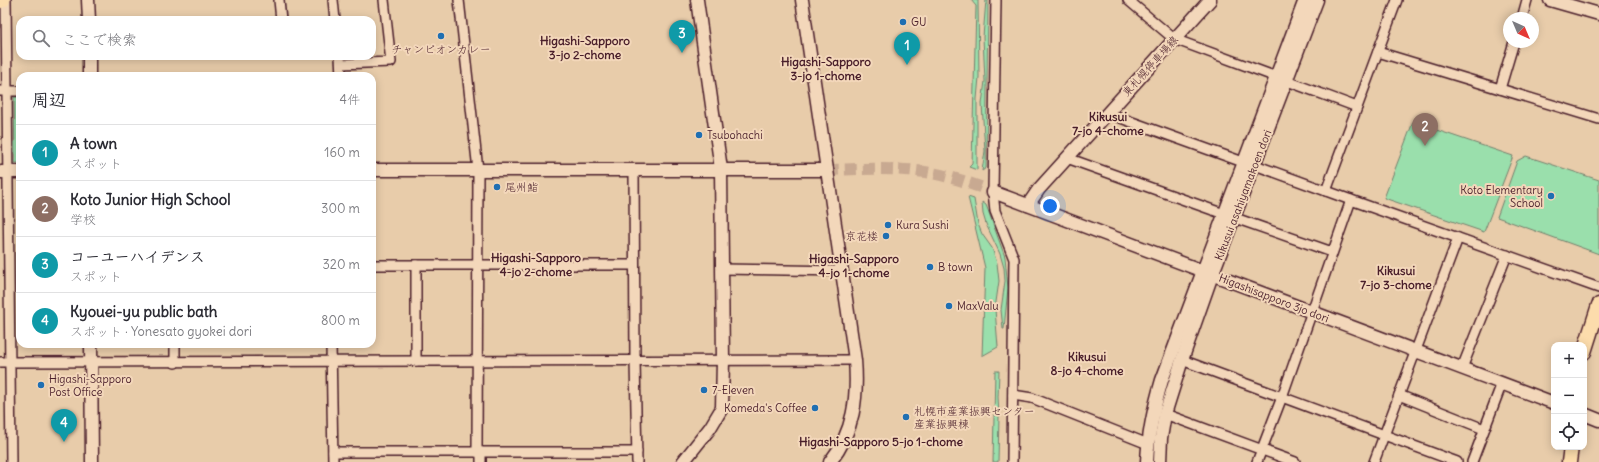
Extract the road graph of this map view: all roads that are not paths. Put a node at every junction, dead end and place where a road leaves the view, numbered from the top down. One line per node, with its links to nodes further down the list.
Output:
1 (0, 0): 2 (main road)
2 (5, 0): 32 (street)
3 (88, 0): 20 (street)
4 (279, 0): 21 (street)
5 (333, 0): 22 (street)
6 (384, 0): 27 (street)
7 (459, 0): 41 (street)
8 (697, 0): 43 (street)
9 (802, 0): 44 (street)
10 (996, 0): 48 (street)
11 (1128, 0): 23 (street)
12 (1210, 0): 23 (street, 東札幌停車場線)
13 (1305, 0): 30 (street, Kikusui asahiyamakoen dori)
14 (1317, 0): 30 (street, Kikusui asahiyamakoen dori)
15 (1397, 0): 25 (street)
16 (1527, 0): 18 (street)
17 (1550, 0): 19 (street)
18 (1524, 12)
19 (1599, 14)
20 (89, 16)
21 (281, 16)
22 (335, 16)
23 (1174, 39): 30 (street); 35 (street, 東札幌停車場線)
24 (1512, 48): 31 (street)
25 (1378, 52): 31 (street); 34 (street)
26 (89, 60): 28 (street)
27 (340, 60): 29 (street)
28 (89, 72)
29 (341, 72)
30 (1281, 80): 34 (street); 39 (street, Kikusui asahiyamakoen dori)
31 (1500, 89): 36 (street)
32 (4, 91): 33 (street); 37 (street)
33 (16, 91)
34 (1357, 107): 47 (street)
35 (1107, 113): 38 (street, 東札幌停車場線); 39 (street)
36 (1599, 119)
37 (4, 141): 45 (street)
38 (1067, 158): 50 (street, 東札幌停車場線); 51 (street)
39 (1249, 164): 47 (street); 51 (street, Kikusui asahiyamakoen dori)
40 (376, 170): 41 (street)
41 (478, 170): 42 (street); 57 (street)
42 (634, 170): 43 (street); 58 (street)
43 (722, 170): 44 (street); 59 (street)
44 (827, 170): 60 (street)
45 (4, 172): 46 (street); 77 (street)
46 (16, 172)
47 (1326, 191): 49 (street)
48 (993, 192): 50 (street, Higashisapporo 3jo dori); 83 (street)
49 (1350, 200): 52 (street); 53 (street)
50 (1028, 205): 61 (street, Higashisapporo 3jo dori)
51 (1229, 216): 53 (street); 61 (street, Kikusui asahiyamakoen dori)
52 (1458, 238): 54 (street); 70 (street)
53 (1332, 252): 64 (street)
54 (1507, 255): 62 (street); 81 (street)
55 (376, 265): 56 (street)
56 (416, 265): 57 (street); 75 (street)
57 (478, 265): 58 (street); 76 (street)
58 (634, 265): 71 (street)
59 (722, 269): 60 (street); 72 (street)
60 (842, 271): 73 (street)
61 (1208, 273): 64 (street, Higashisapporo 3jo dori); 74 (street, Kikusui asahiyamakoen dori); 92 (street, Kikusui asahiyamakoen dori)
62 (1599, 288)
63 (1599, 305): 65 (main road)
64 (1312, 312): 70 (street, Higashisapporo 3jo dori); 85 (street)
65 (1596, 323): 66 (main road)
66 (1587, 345)
67 (91, 348): 78 (street)
68 (175, 348): 80 (street)
69 (331, 348): 79 (street)
70 (1416, 350): 81 (street, Higashisapporo 3jo dori); 84 (street)
71 (635, 360): 72 (street); 76 (street); 98 (street)
72 (723, 360): 73 (street); 105 (street)
73 (855, 360): 106 (street)
74 (1182, 360): 85 (street); 87 (street, Kikusui asahiyamakoen dori)
75 (416, 361): 76 (street); 79 (street)
76 (478, 361): 96 (street)
77 (5, 362): 78 (street); 99 (street)
78 (91, 362): 80 (street); 100 (street)
79 (331, 362): 80 (street); 95 (street)
80 (176, 363)
81 (1462, 368): 82 (street, Higashisapporo 3jo dori)
82 (1502, 383): 86 (street, Higashisapporo 3jo dori); 90 (street)
83 (1013, 395): 92 (street); 107 (street)
84 (1399, 395): 90 (street); 91 (street)
85 (1282, 397): 91 (street); 93 (street)
86 (1551, 402)
87 (1164, 414): 93 (street); 109 (street, Kikusui asahiyamakoen dori)
88 (1587, 415): 89 (street)
89 (1599, 420)
90 (1484, 429): 114 (street)
91 (1384, 435): 112 (street); 113 (street)
92 (1148, 444): 108 (street, Kikusui asahiyamakoen dori)
93 (1262, 450): 110 (street); 111 (street)
94 (1570, 450): 115 (main road)
95 (333, 452): 96 (street); 101 (street)
96 (479, 452): 97 (street); 102 (street)
97 (553, 452): 98 (street); 103 (street)
98 (637, 452): 104 (street)
99 (11, 462)
100 (92, 462)
101 (333, 462)
102 (481, 462)
103 (553, 462)
104 (637, 462)
105 (683, 462)
106 (830, 462)
107 (1012, 462)
108 (1147, 462)
109 (1160, 462)
110 (1257, 462)
111 (1294, 462)
112 (1374, 462)
113 (1457, 462)
114 (1472, 462)
115 (1569, 462)

